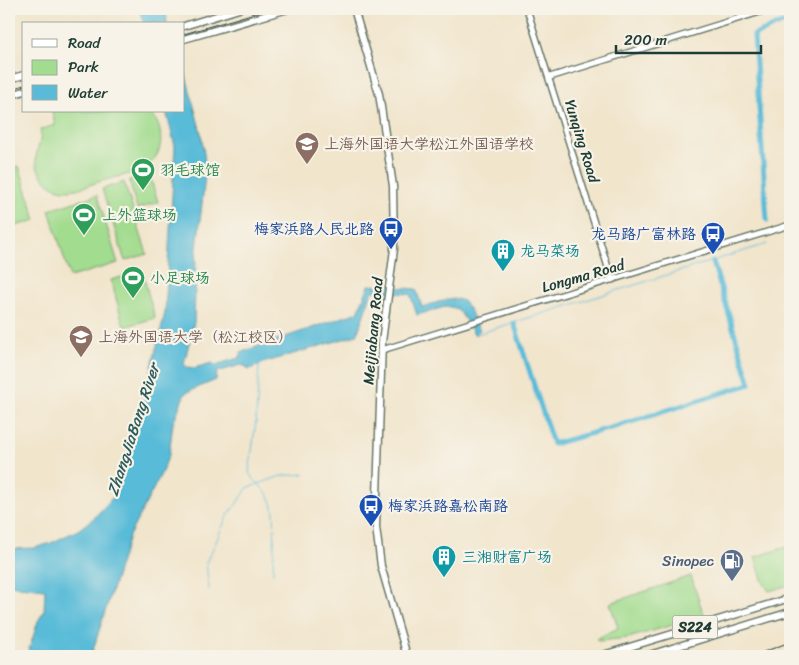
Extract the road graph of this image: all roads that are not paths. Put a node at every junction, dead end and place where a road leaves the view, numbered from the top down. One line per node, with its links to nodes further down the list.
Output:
1 (239, 9): 6 (main road)
2 (288, 9): 7 (main road)
3 (354, 9): 15 (main road, Meijiabang Road)
4 (527, 9): 9 (street, Yunqing Road)
5 (769, 9): 9 (street)
6 (185, 26)
7 (185, 39)
8 (22, 76): 10 (main road)
9 (550, 77): 14 (street, Yunqing Road)
10 (9, 79)
11 (22, 92): 12 (main road)
12 (9, 96)
13 (790, 226): 14 (street, Longma Road)
14 (612, 280): 15 (street, Longma Road)
15 (382, 350): 18 (main road, Meijiabang Road)
16 (790, 598): 19 (main road, S224)
17 (790, 612): 20 (main road, S224)
18 (407, 656)
19 (600, 656)
20 (646, 656)

